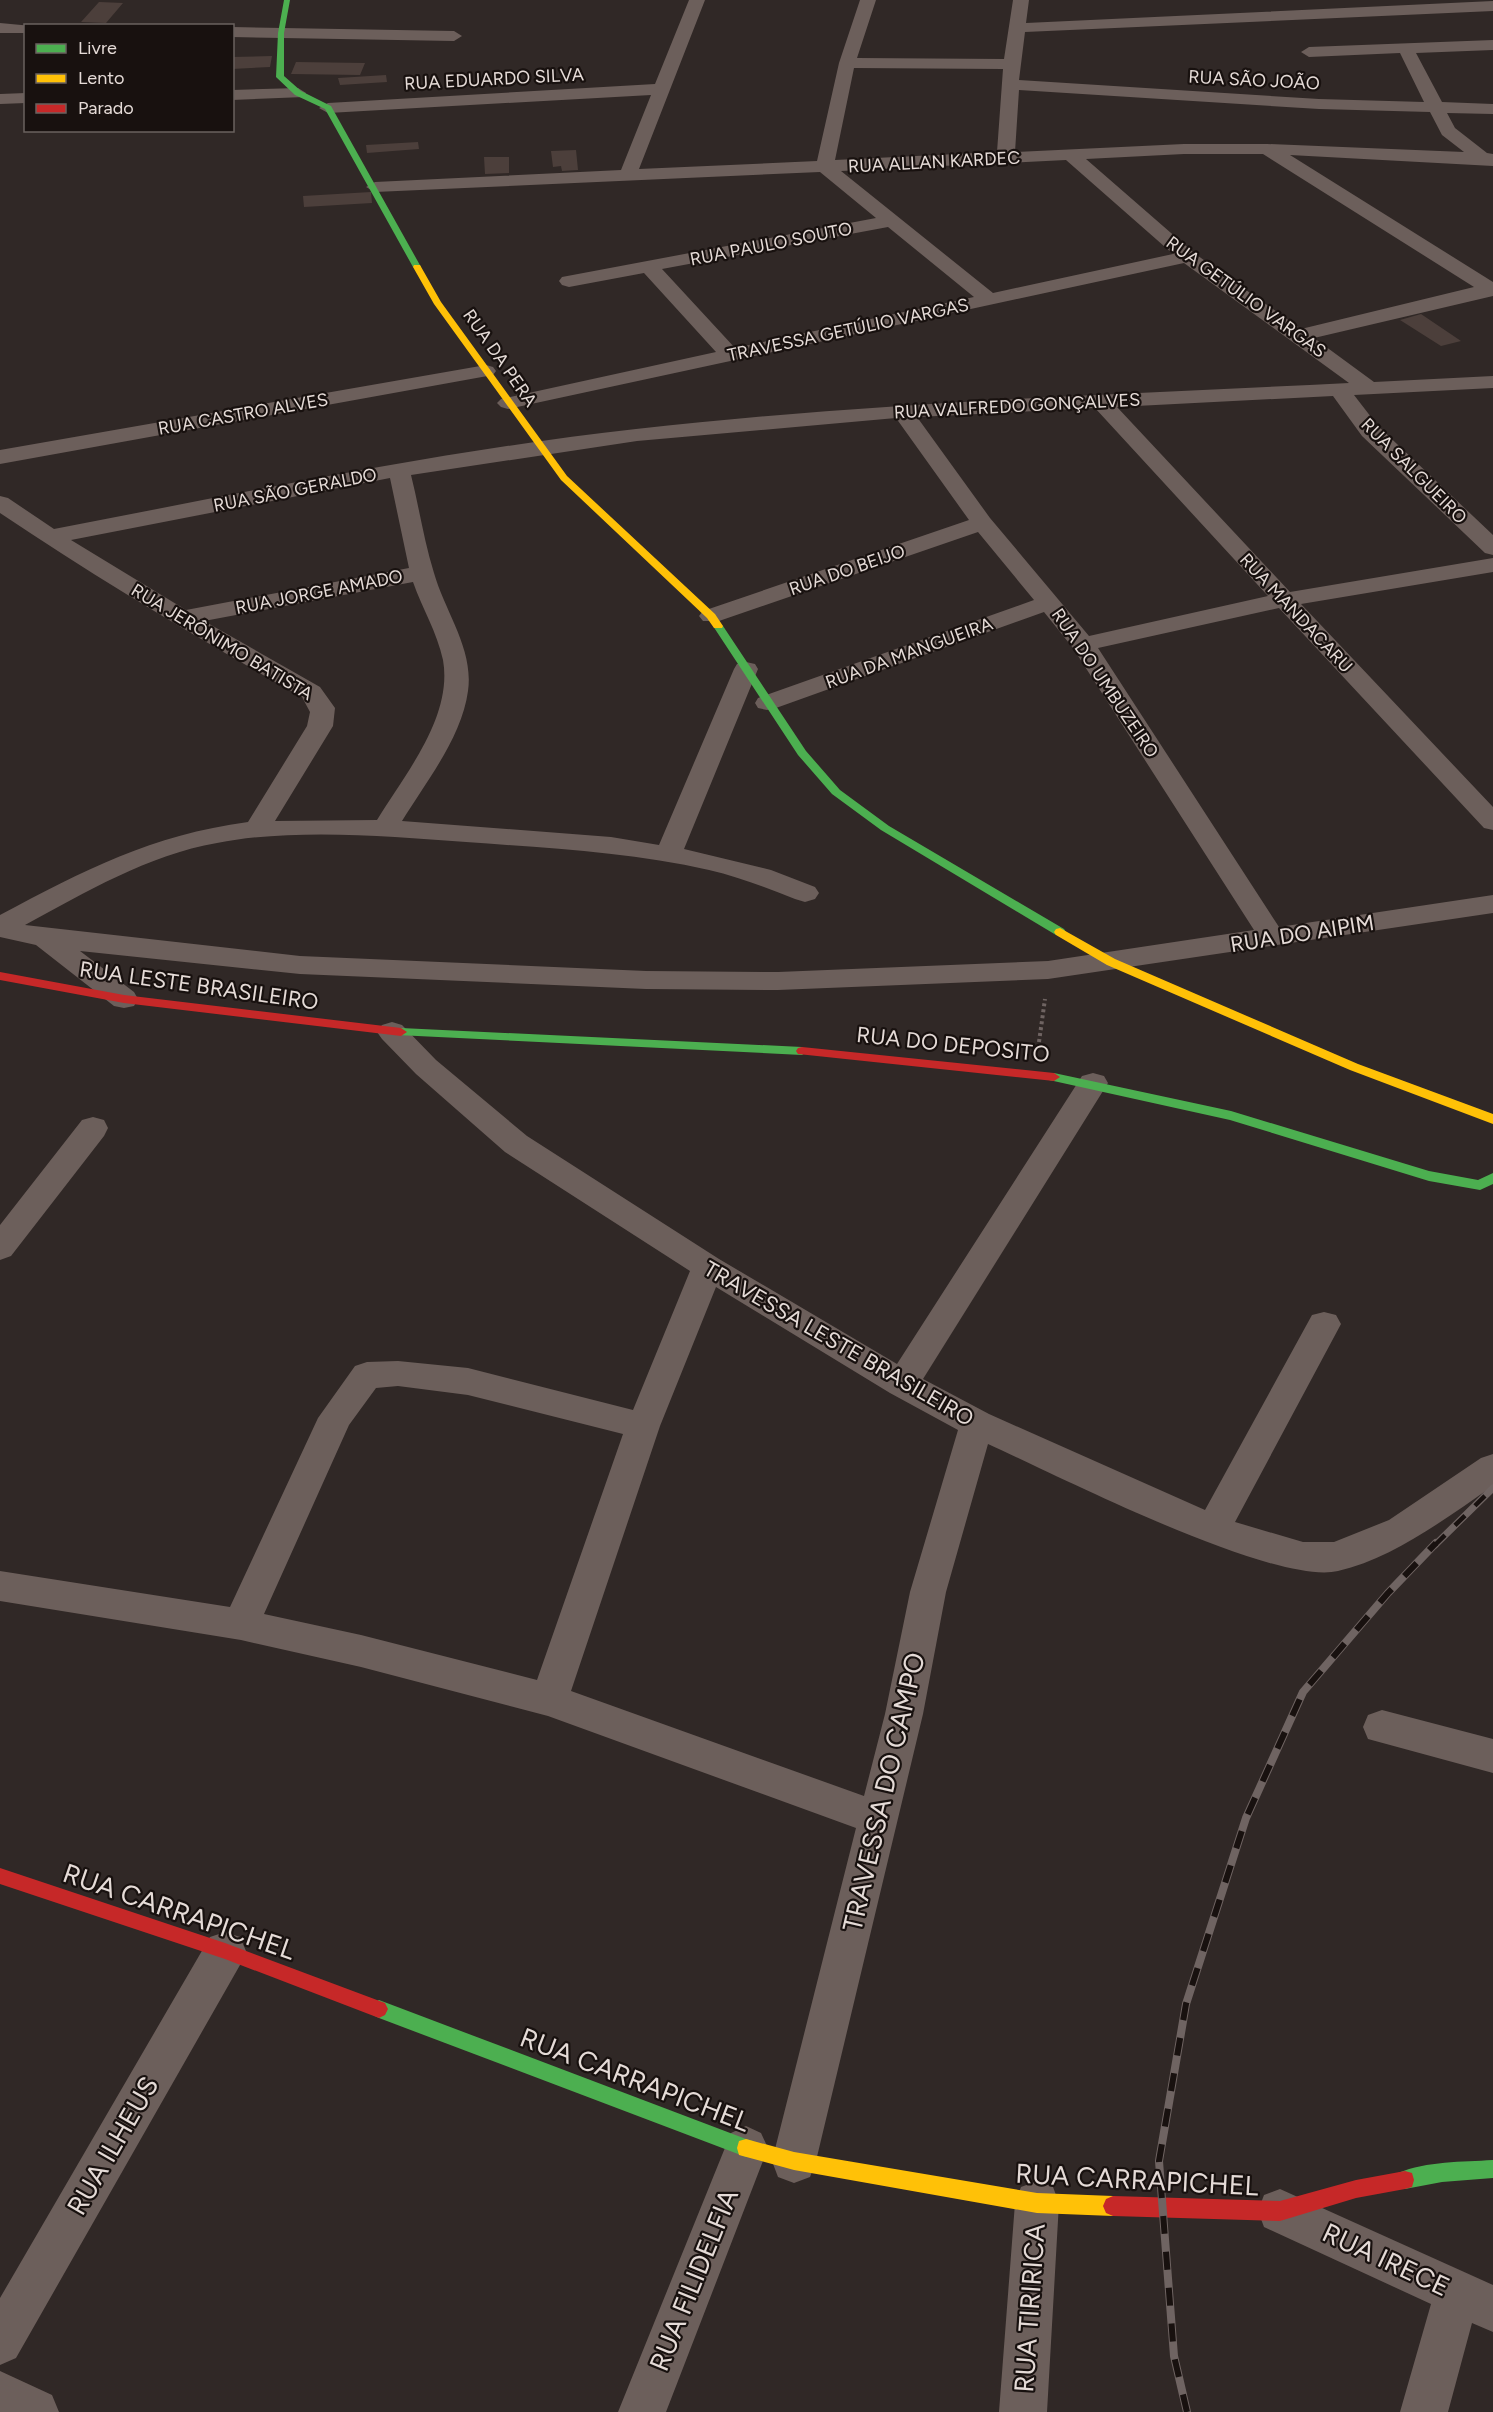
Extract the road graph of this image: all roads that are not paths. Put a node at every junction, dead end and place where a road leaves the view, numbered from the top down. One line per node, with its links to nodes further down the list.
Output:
1 (287, 0): 11 (street)
2 (697, 0): 20 (street)
3 (868, 0): 17 (street)
4 (1021, 0): 9 (street)
5 (1426, 4): 6 (street); 9 (street); 14 (street)
6 (1493, 6)
7 (0, 28): 8 (street)
8 (24, 28)
9 (1017, 28): 18 (street)
10 (234, 32): 11 (street)
11 (281, 33): 12 (street); 21 (street)
12 (454, 36)
13 (1493, 45): 14 (street)
14 (1467, 46): 15 (street)
15 (1405, 48): 16 (street); 25 (street)
16 (1309, 52)
17 (847, 63): 18 (street); 32 (street)
18 (1012, 64): 19 (street)
19 (1013, 85): 25 (street, RUA SÃO JOÃO); 30 (street)
20 (661, 89): 26 (street, RUA EDUARDO SILVA); 33 (street)
21 (298, 93): 22 (street); 26 (street)
22 (234, 94)
23 (24, 98): 24 (street)
24 (0, 99)
25 (1434, 106): 27 (street, RUA SÃO JOÃO); 31 (street)
26 (328, 108): 34 (street, RUA DA PERA)
27 (1493, 109)
28 (1266, 149): 29 (street, RUA ALLAN KARDEC); 31 (street, RUA ALLAN KARDEC); 39 (street)
29 (1071, 155): 30 (street, RUA ALLAN KARDEC); 36 (street, RUA GETÚLIO VARGAS)
30 (1006, 158): 32 (street, RUA ALLAN KARDEC)
31 (1489, 161)
32 (825, 167): 33 (street, RUA ALLAN KARDEC); 35 (street)
33 (628, 176): 34 (street, RUA ALLAN KARDEC)
34 (375, 187): 43 (street, RUA DA PERA)
35 (893, 220): 37 (street, RUA PAULO SOUTO); 40 (street)
36 (1187, 257): 40 (street, TRAVESSA GETÚLIO VARGAS); 41 (street, RUA GETÚLIO VARGAS)
37 (649, 267): 38 (street, RUA PAULO SOUTO); 42 (street, RUA PAULO SOUTO)
38 (569, 281)
39 (1492, 289): 41 (street)
40 (989, 299): 42 (street, TRAVESSA GETÚLIO VARGAS)
41 (1299, 336): 45 (street, RUA GETÚLIO VARGAS)
42 (731, 356): 48 (street, TRAVESSA GETÚLIO VARGAS)
43 (486, 371): 48 (street, RUA DA PERA); 51 (street, RUA CASTRO ALVES)
44 (1493, 382): 45 (street, RUA VALFREDO GONÇALVES)
45 (1371, 389): 46 (street, RUA VALFREDO GONÇALVES)
46 (1340, 391): 47 (street, RUA VALFREDO GONÇALVES); 56 (street, RUA SALGUEIRO)
47 (1101, 402): 49 (street, RUA VALFREDO GONÇALVES); 59 (street, RUA MANDACARU)
48 (508, 403): 50 (street, RUA DA PERA)
49 (902, 411): 50 (street, RUA VALFREDO GONÇALVES); 54 (street, RUA DO UMBUZEIRO)
50 (542, 447): 52 (street, RUA SÃO GERALDO); 61 (street, RUA DA PERA)
51 (0, 457)
52 (399, 470): 55 (street, RUA SÃO GERALDO); 58 (street)
53 (0, 502): 55 (street, RUA JERÔNIMO BATISTA)
54 (982, 523): 60 (street, RUA DO UMBUZEIRO); 61 (street, RUA DO BEIJO)
55 (49, 537): 62 (street, RUA JERÔNIMO BATISTA)
56 (1493, 548)
57 (1493, 566): 59 (street)
58 (422, 573): 62 (street, RUA JORGE AMADO); 67 (street)
59 (1284, 600): 63 (street); 66 (street, RUA MANDACARU)
60 (1050, 602): 63 (street, RUA DO UMBUZEIRO); 65 (street, RUA DA MANGUEIRA)
61 (711, 616): 64 (street, RUA DA PERA)
62 (181, 618): 68 (street, RUA JERÔNIMO BATISTA)
63 (1083, 644): 73 (street, RUA DO UMBUZEIRO)
64 (746, 669): 65 (street, RUA DA PERA); 69 (street)
65 (767, 703): 75 (street, RUA DA PERA)
66 (1493, 822)
67 (385, 828): 68 (street); 69 (street)
68 (257, 829): 72 (street)
69 (669, 853): 70 (street)
70 (805, 893)
71 (1493, 904): 73 (street, RUA DO AIPIM)
72 (0, 928): 74 (street, RUA DO AIPIM)
73 (1272, 937): 75 (street, RUA DO AIPIM)
74 (45, 938): 75 (street, RUA DO AIPIM); 77 (street)
75 (1112, 963): 80 (street, RUA DA PERA)
76 (0, 976): 77 (street, RUA LESTE BRASILEIRO)
77 (124, 999): 78 (street, RUA LESTE BRASILEIRO)
78 (392, 1032): 79 (street, RUA DO DEPOSITO); 84 (street, TRAVESSA LESTE BRASILEIRO)
79 (1093, 1083): 82 (street, RUA DO DEPOSITO); 86 (street)
80 (1493, 1119)
81 (93, 1128): 83 (street)
82 (1493, 1178)
83 (0, 1248)
84 (708, 1267): 86 (street, TRAVESSA LESTE BRASILEIRO); 88 (street)
85 (1324, 1324): 90 (street)
86 (902, 1384): 87 (street, TRAVESSA LESTE BRASILEIRO)
87 (977, 1424): 90 (street, TRAVESSA LESTE BRASILEIRO); 96 (street, TRAVESSA DO CAMPO)
88 (643, 1426): 92 (street); 93 (street)
89 (1493, 1468): 90 (street, TRAVESSA LESTE BRASILEIRO)
90 (1214, 1529)
91 (0, 1586): 92 (street)
92 (241, 1624): 93 (street)
93 (549, 1700): 96 (street)
94 (1382, 1727): 95 (street)
95 (1493, 1756)
96 (879, 1819): 100 (street, TRAVESSA DO CAMPO)
97 (0, 1876): 98 (street, RUA CARRAPICHEL)
98 (225, 1951): 99 (street, RUA CARRAPICHEL); 105 (street, RUA ILHEUS)
99 (746, 2148): 100 (street, RUA CARRAPICHEL); 108 (street, RUA FILIDELFIA)
100 (794, 2161): 102 (street, RUA CARRAPICHEL)
101 (1493, 2169): 103 (street, RUA CARRAPICHEL)
102 (1037, 2203): 103 (street, RUA CARRAPICHEL); 109 (street, RUA TIRIRICA)
103 (1280, 2211): 104 (street, RUA IRECE)
104 (1475, 2301): 110 (street)
105 (0, 2342)
106 (0, 2394): 107 (street)
107 (35, 2412)
108 (642, 2412)
109 (1023, 2412)
110 (1424, 2412)

